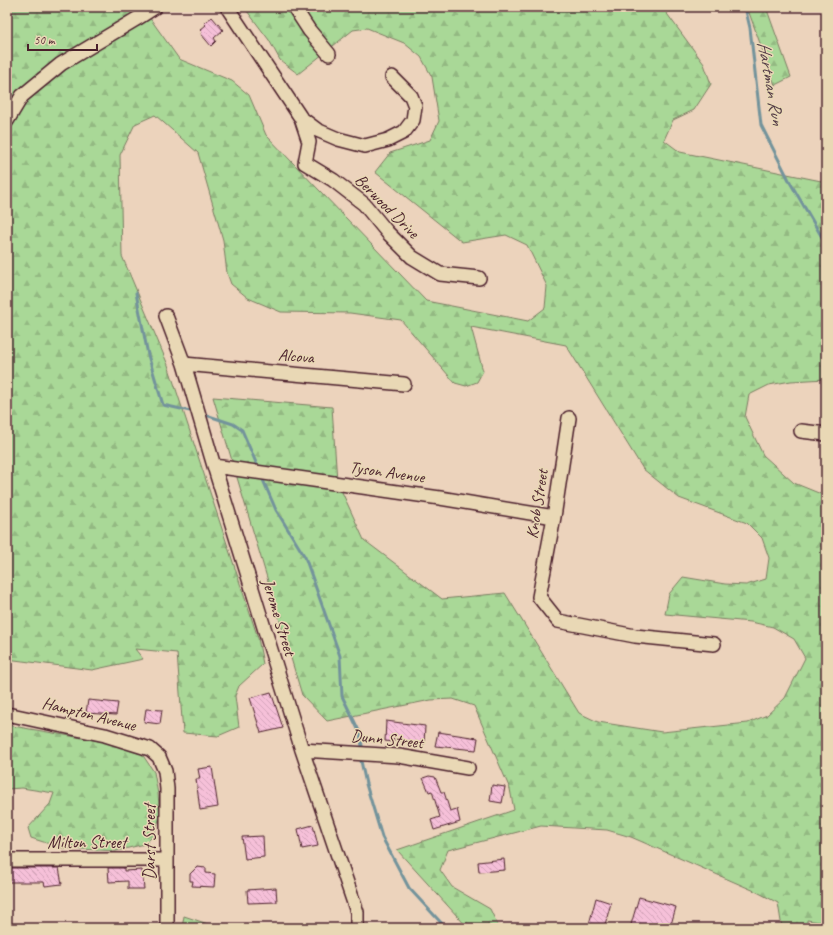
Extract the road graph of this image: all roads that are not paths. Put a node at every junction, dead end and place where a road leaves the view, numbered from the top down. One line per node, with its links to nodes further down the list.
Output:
1 (155, 7): 7 (street)
2 (227, 7): 6 (street, Berwood Drive)
3 (294, 7): 4 (street)
4 (329, 54)
5 (392, 78): 6 (street)
6 (301, 118): 8 (street, Berwood Drive)
7 (7, 121)
8 (479, 278)
9 (166, 316): 10 (street, Jerome Street)
10 (184, 364): 11 (street, Alcova); 15 (street, Jerome Street)
11 (404, 384)
12 (569, 418): 16 (street, Knob Street)
13 (801, 431): 14 (street)
14 (826, 434)
15 (214, 466): 16 (street, Tyson Avenue); 19 (street, Jerome Street)
16 (554, 517): 17 (street, Knob Street)
17 (714, 644)
18 (7, 714): 20 (street, Hampton Avenue)
19 (302, 750): 21 (street, Dunn Street); 25 (street, Jerome Street)
20 (159, 757): 23 (street, Darst Street)
21 (468, 768)
22 (7, 860): 23 (street, Milton Street)
23 (167, 860): 24 (street, Darst Street)
24 (167, 928)
25 (357, 928)

